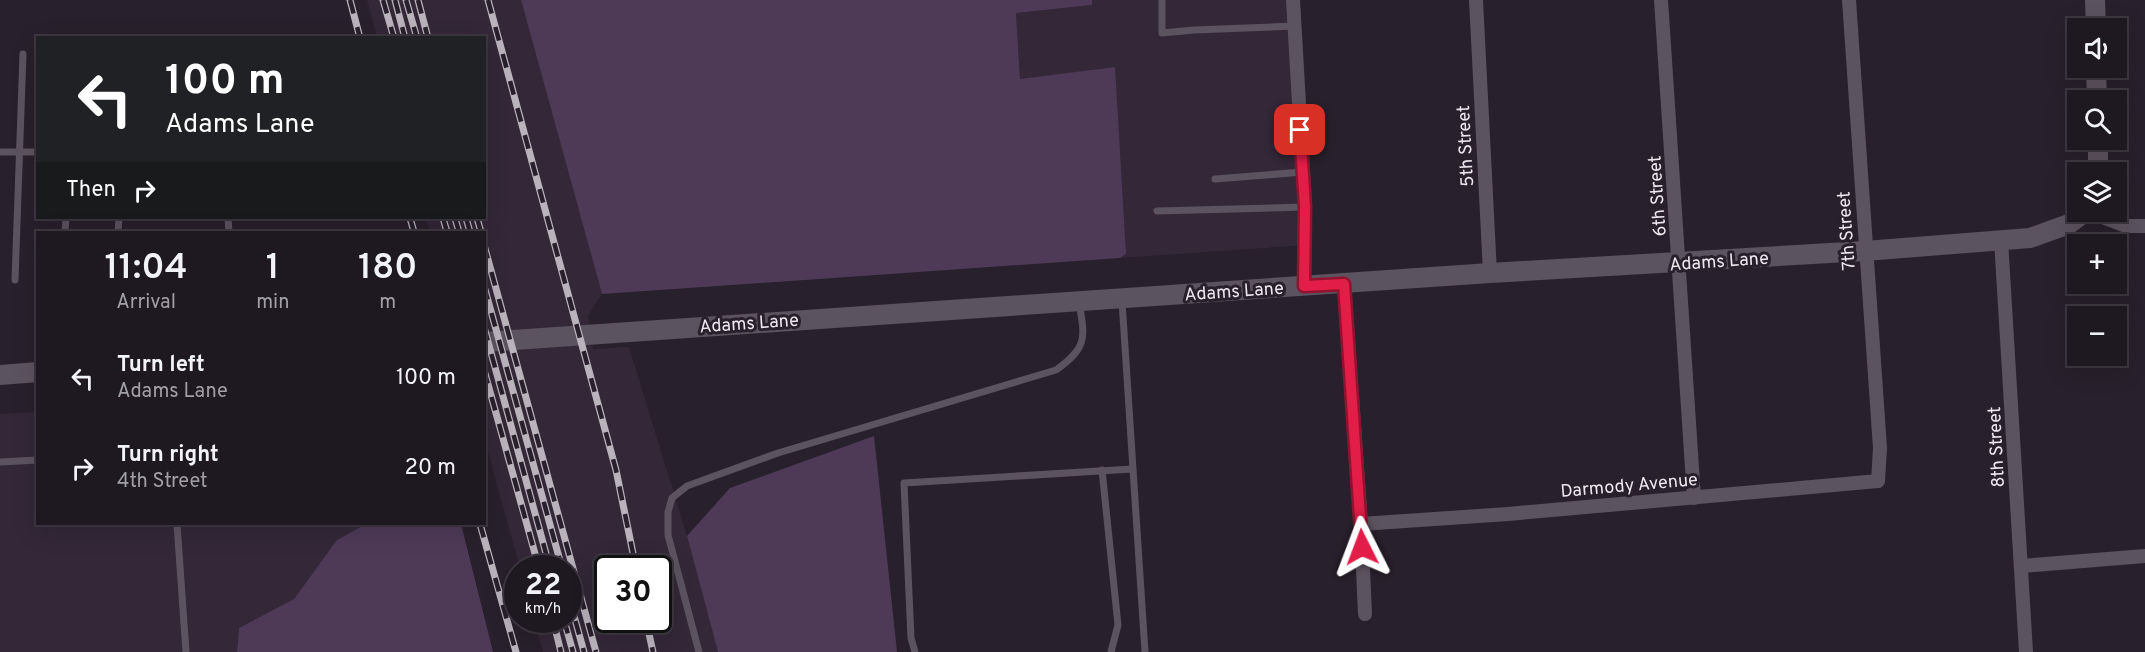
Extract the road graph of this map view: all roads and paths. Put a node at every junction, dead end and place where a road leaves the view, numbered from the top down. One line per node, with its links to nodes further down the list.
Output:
1 (1162, 0): 8 (lane)
2 (1293, 0): 8 (street)
3 (1476, 0): 23 (street, 5th Street)
4 (1661, 0): 22 (street, 6th Street)
5 (1849, 0): 21 (street, 7th Street)
6 (2095, 0): 7 (street)
7 (2096, 18)
8 (1295, 26): 13 (street)
9 (23, 54): 11 (lane)
10 (0, 152): 11 (lane)
11 (18, 152): 12 (lane); 24 (lane)
12 (36, 152)
13 (1303, 172): 14 (lane); 15 (street)
14 (1215, 179)
15 (1305, 207): 16 (lane); 26 (street)
16 (1157, 211)
17 (2072, 222): 20 (street, Adams Lane)
18 (2115, 222): 19 (street)
19 (2145, 226)
20 (2001, 240): 21 (street, Adams Lane); 41 (street, 8th Street)
21 (1865, 251): 22 (street, Adams Lane); 32 (street, 7th Street)
22 (1680, 264): 23 (street, Adams Lane); 37 (street, 6th Street)
23 (1490, 273): 25 (street, Adams Lane)
24 (15, 280)
25 (1344, 284): 26 (street, Adams Lane); 38 (street)
26 (1304, 286): 27 (street, Adams Lane)
27 (1122, 298): 28 (street, Adams Lane); 35 (lane)
28 (1079, 302): 29 (street, Adams Lane); 44 (lane)
29 (486, 342)
30 (36, 372): 31 (street)
31 (0, 375)
32 (1879, 459): 37 (street, Darmody Avenue)
33 (36, 460): 34 (lane)
34 (0, 462)
35 (1132, 469): 36 (lane); 47 (lane)
36 (1102, 470): 45 (lane); 46 (lane)
37 (1694, 498): 38 (street, Darmody Avenue)
38 (1361, 524): 42 (street)
39 (177, 525): 43 (lane)
40 (2145, 556): 41 (street)
41 (2021, 566): 48 (street, 8th Street)
42 (1365, 614)
43 (186, 652)
44 (699, 652)
45 (915, 652)
46 (1111, 652)
47 (1144, 652)
48 (2026, 652)

